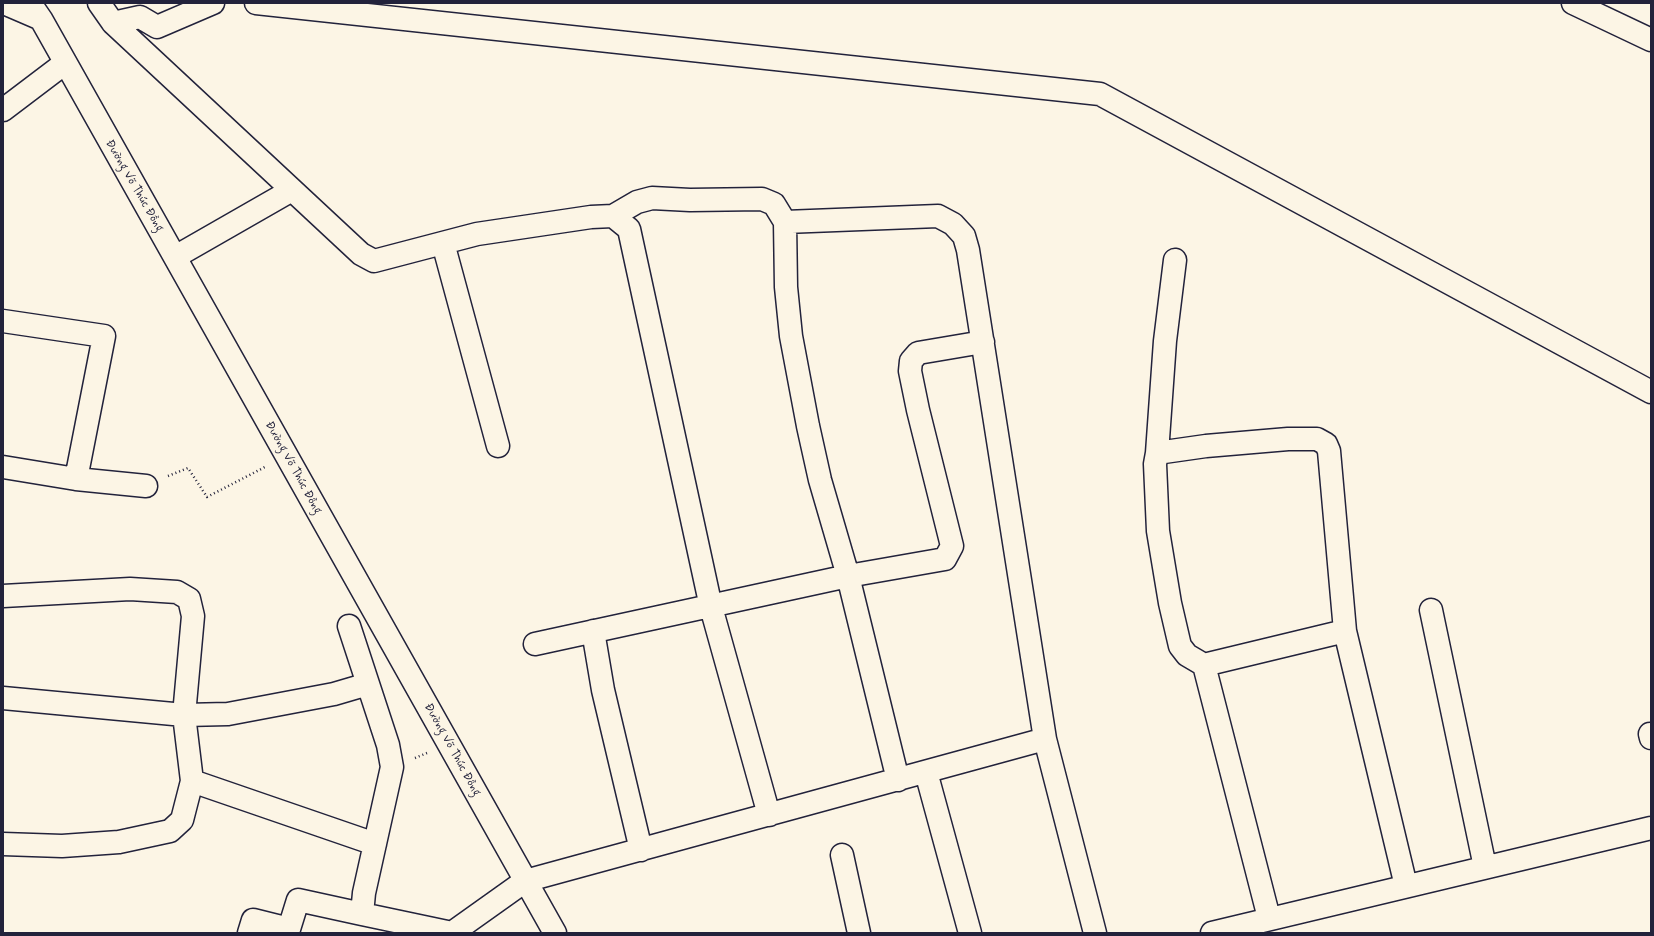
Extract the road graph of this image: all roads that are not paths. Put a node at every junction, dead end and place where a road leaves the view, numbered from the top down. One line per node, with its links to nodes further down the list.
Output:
1 (4, 3): 6 (street)
2 (99, 3): 7 (street)
3 (213, 3): 7 (street)
4 (256, 3): 19 (street)
5 (1573, 3): 8 (street)
6 (36, 11): 9 (street, Đường Võ Thúc Đồng)
7 (113, 23): 11 (street)
8 (1651, 40)
9 (65, 63): 10 (street); 15 (street, Đường Võ Thúc Đồng)
10 (3, 110)
11 (292, 190): 14 (street); 15 (street)
12 (613, 216): 13 (street); 14 (street); 27 (street)
13 (785, 222): 18 (street); 25 (street)
14 (443, 243): 20 (street)
15 (175, 257): 48 (street, Đường Võ Thúc Đồng)
16 (1175, 260): 21 (street)
17 (3, 321): 23 (street)
18 (983, 342): 25 (street); 37 (street)
19 (1651, 392)
20 (498, 446)
21 (1157, 453): 31 (street); 33 (street)
22 (3, 467): 23 (street)
23 (76, 479): 24 (street)
24 (146, 486)
25 (848, 576): 27 (street); 39 (street)
26 (3, 596): 36 (street)
27 (711, 607): 30 (street); 41 (street)
28 (1431, 610): 47 (street)
29 (349, 626): 34 (street)
30 (593, 631): 32 (street); 45 (street)
31 (1345, 631): 33 (street); 49 (street)
32 (535, 644)
33 (1204, 665): 51 (street)
34 (368, 684): 36 (street); 44 (street)
35 (3, 698): 36 (street)
36 (184, 716): 40 (street)
37 (1045, 739): 38 (street); 57 (street)
38 (926, 772): 39 (street); 56 (street)
39 (898, 780): 41 (street)
40 (192, 781): 43 (street); 44 (street)
41 (769, 815): 45 (street)
42 (1651, 829): 47 (street)
43 (3, 844)
44 (376, 844): 50 (street)
45 (641, 850): 48 (street)
46 (842, 855): 55 (street)
47 (1485, 867): 49 (street)
48 (525, 881): 53 (street); 54 (street, Đường Võ Thúc Đồng)
49 (1406, 886): 51 (street)
50 (362, 914): 52 (street); 53 (street)
51 (1269, 918): 58 (street)
52 (249, 933)
53 (452, 933)
54 (555, 933)
55 (859, 933)
56 (970, 933)
57 (1095, 933)
58 (1212, 933)

